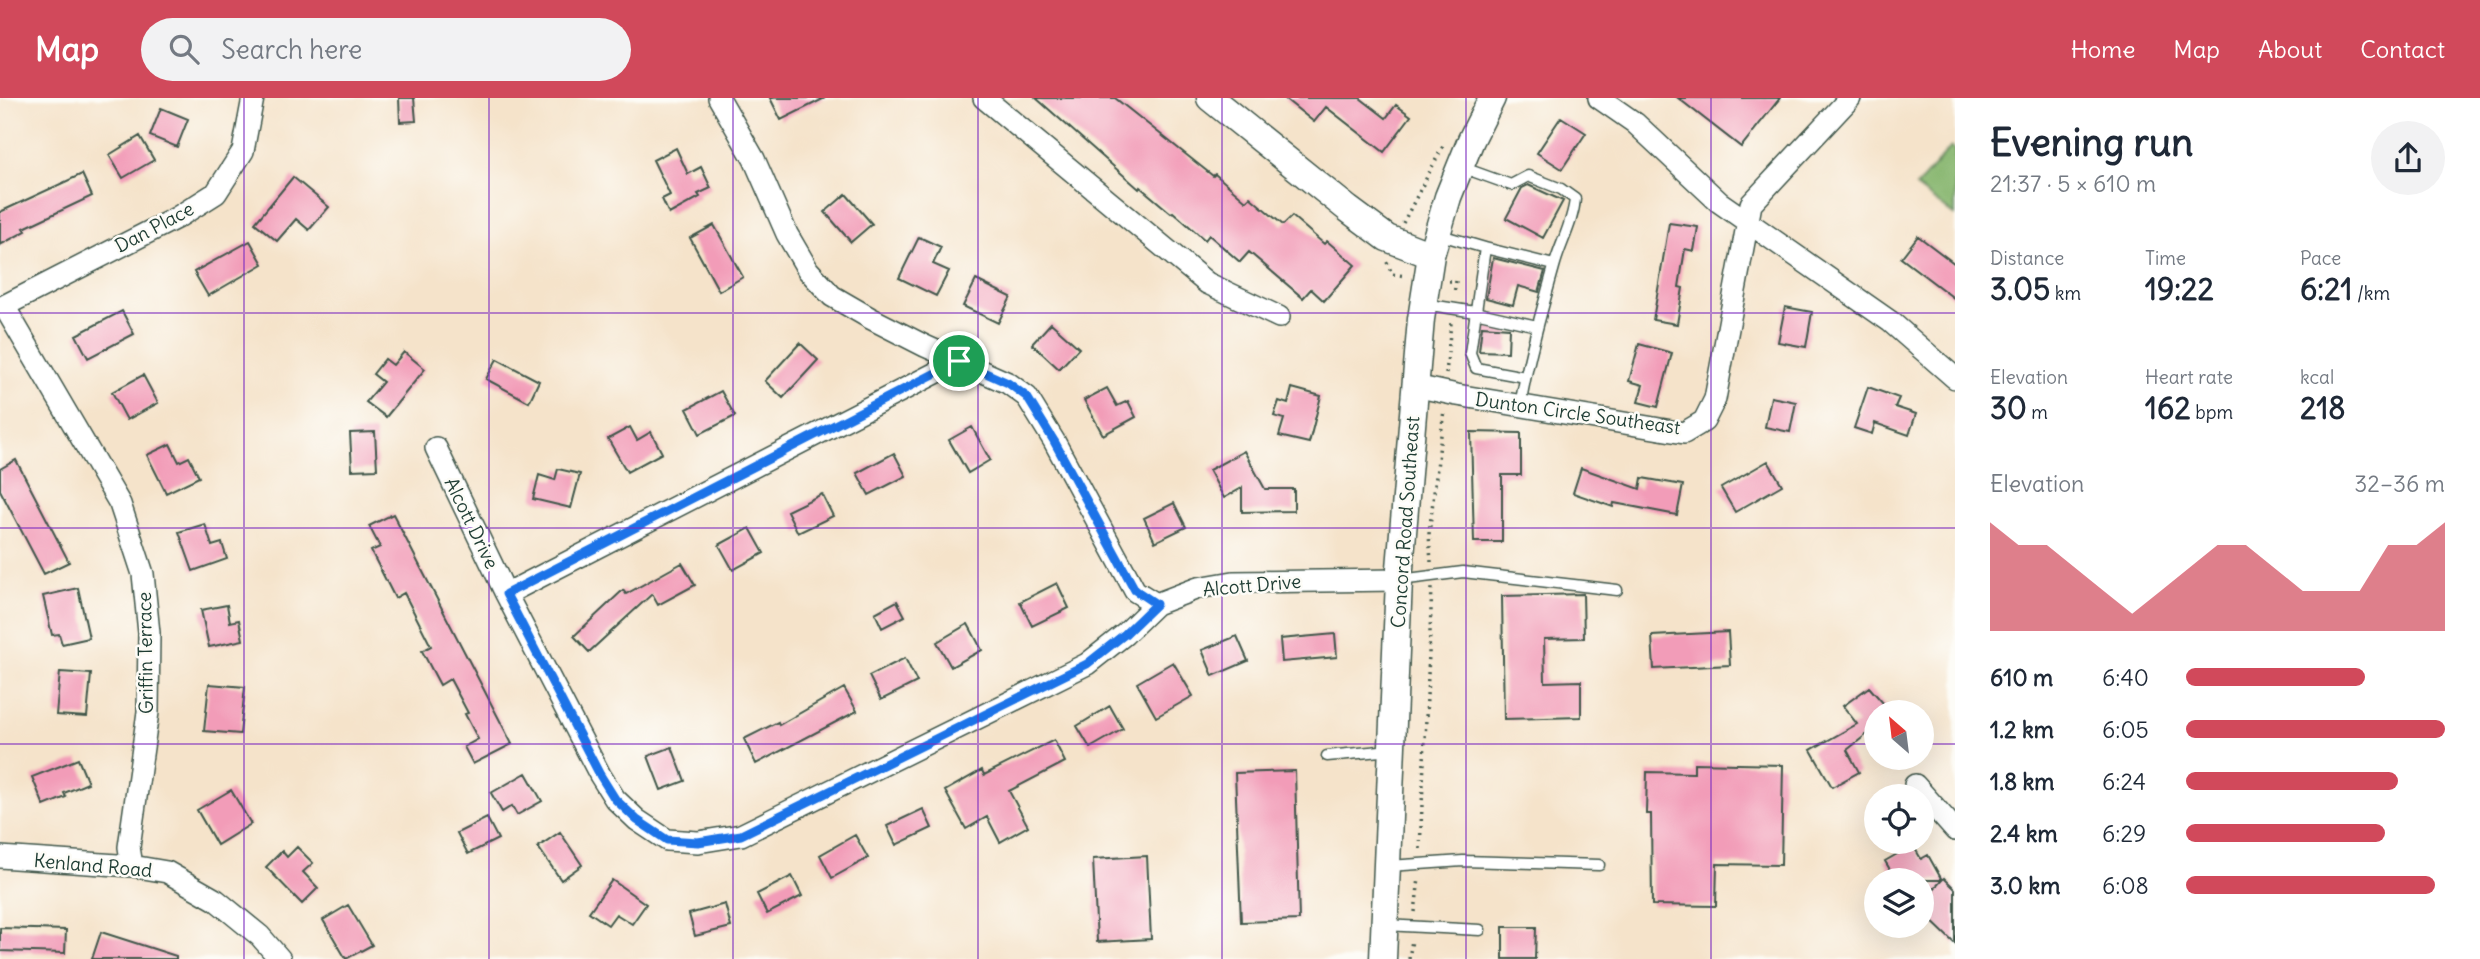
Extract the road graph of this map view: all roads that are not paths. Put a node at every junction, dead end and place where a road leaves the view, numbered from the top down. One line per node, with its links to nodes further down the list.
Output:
1 (253, 98): 14 (street, Dan Place)
2 (719, 98): 18 (street)
3 (984, 98): 16 (street)
4 (1210, 98): 10 (street)
5 (1492, 98): 8 (street, Concord Road Southeast)
6 (1599, 98): 9 (street)
7 (1850, 98): 9 (street, Dunton Circle Southeast)
8 (1461, 167): 10 (street, Concord Road Southeast); 12 (lane)
9 (1747, 223): 20 (street); 22 (street, Dunton Circle Southeast)
10 (1434, 245): 11 (lane); 13 (street, Concord Road Southeast)
11 (1485, 248): 12 (lane); 15 (lane)
12 (1554, 265): 17 (lane)
13 (1424, 304): 15 (lane); 21 (street, Concord Road Southeast)
14 (2, 307): 34 (street, Griffin Terrace)
15 (1475, 312): 17 (lane); 19 (lane)
16 (1279, 317)
17 (1537, 326): 19 (lane)
18 (959, 361): 26 (street); 27 (street)
19 (1525, 377): 22 (lane)
20 (1955, 378)
21 (1415, 386): 22 (street, Dunton Circle Southeast); 24 (street, Concord Road Southeast)
22 (1520, 406)
23 (436, 448): 26 (street, Alcott Drive)
24 (1399, 580): 25 (lane); 27 (street, Alcott Drive); 28 (street, Concord Road Southeast)
25 (1616, 590)
26 (506, 594): 27 (street, Alcott Drive)
27 (1156, 604)
28 (1391, 750): 29 (lane); 35 (street, Concord Road Southeast)
29 (1328, 756)
30 (1934, 806): 31 (street)
31 (1955, 830)
32 (0, 857): 34 (street, Kenland Road)
33 (1599, 865): 35 (lane)
34 (132, 866): 38 (street, Kenland Road)
35 (1387, 866): 36 (street, Concord Road Southeast)
36 (1384, 925): 37 (lane); 39 (street, Concord Road Southeast)
37 (1480, 930)
38 (280, 959)
39 (1383, 959)

